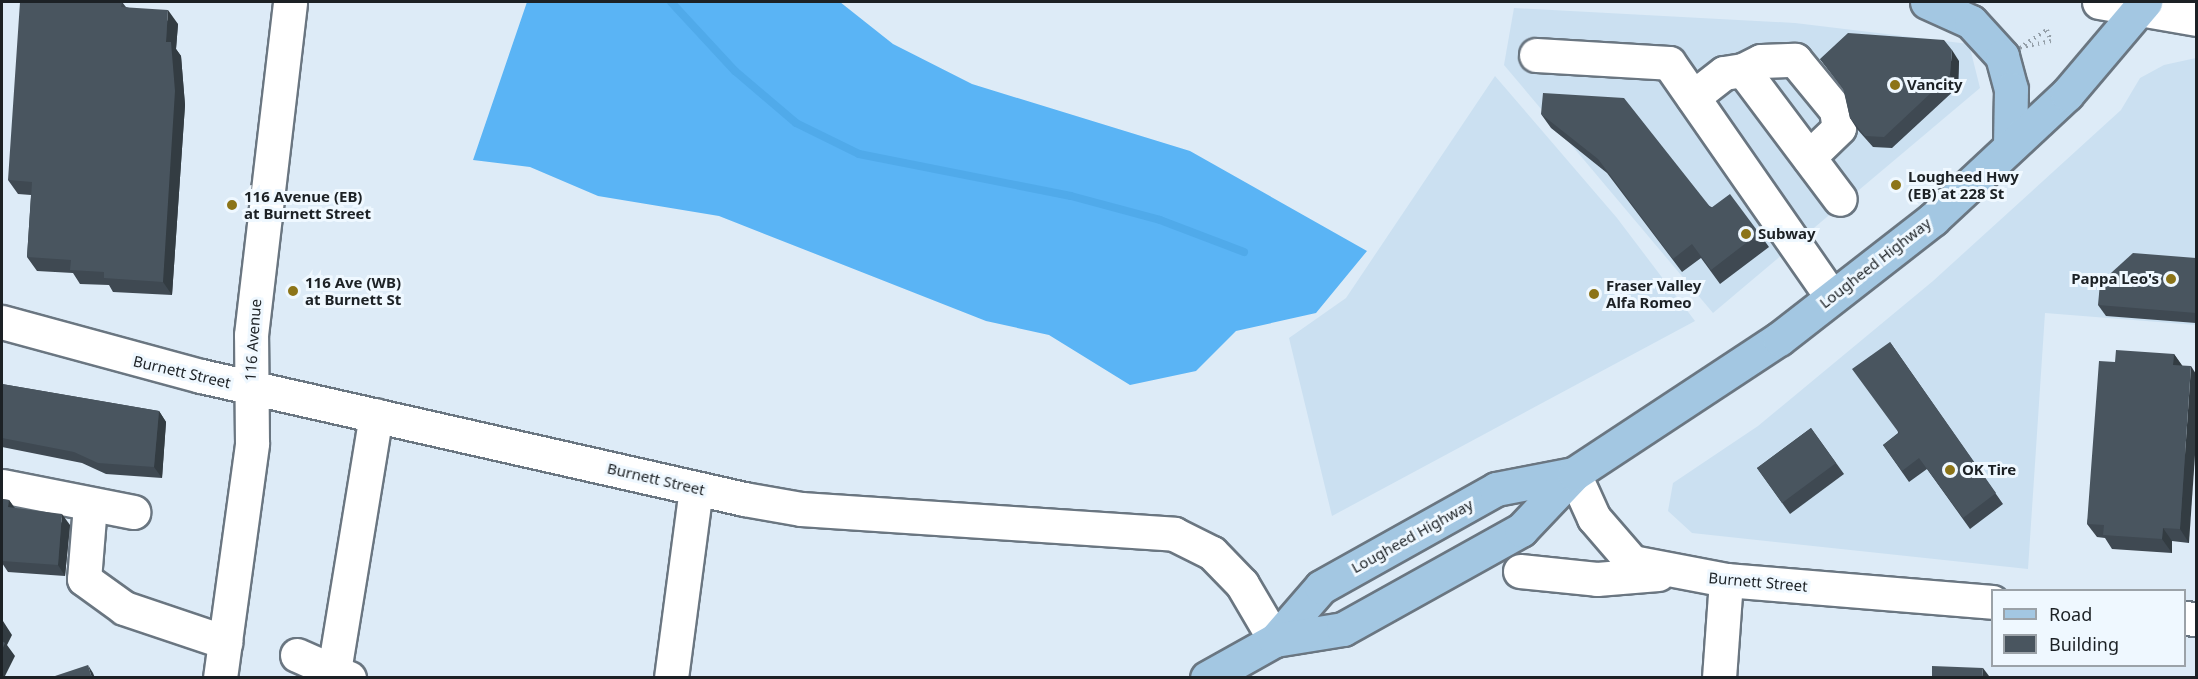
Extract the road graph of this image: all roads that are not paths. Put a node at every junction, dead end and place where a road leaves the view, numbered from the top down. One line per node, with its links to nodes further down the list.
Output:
1 (290, 2): 14 (street, 116 Avenue)
2 (1927, 2): 9 (main road)
3 (2099, 2): 4 (street)
4 (2147, 4): 5 (street); 9 (main road, Lougheed Highway)
5 (2196, 20)
6 (1536, 55): 8 (street)
7 (1743, 70): 8 (street); 10 (street); 10 (street)
8 (1693, 97): 12 (street)
9 (2010, 145): 12 (main road, Lougheed Highway)
10 (1809, 157): 11 (street)
11 (1840, 199)
12 (1831, 296): 16 (main road, Lougheed Highway)
13 (2, 322): 14 (street, Burnett Street)
14 (250, 388): 15 (street, Burnett Street); 26 (street, 116 Avenue)
15 (376, 415): 18 (street, Burnett Street); 28 (street)
16 (1574, 474): 22 (street, Burnett Street); 25 (main road, Lougheed Highway); 25 (main road, Lougheed Highway)
17 (2, 486): 19 (street)
18 (696, 489): 25 (street, Burnett Street); 30 (street)
19 (90, 505): 20 (street); 26 (street)
20 (133, 512)
21 (1521, 571): 22 (street)
22 (1671, 573): 23 (street, Burnett Street)
23 (1726, 580): 24 (street, Burnett Street); 32 (street)
24 (1991, 602)
25 (1275, 640): 31 (main road, Lougheed Highway)
26 (225, 642): 29 (street, 116 Avenue)
27 (297, 655): 28 (street)
28 (342, 674)
29 (220, 678)
30 (671, 678)
31 (1208, 678)
32 (1719, 678)

